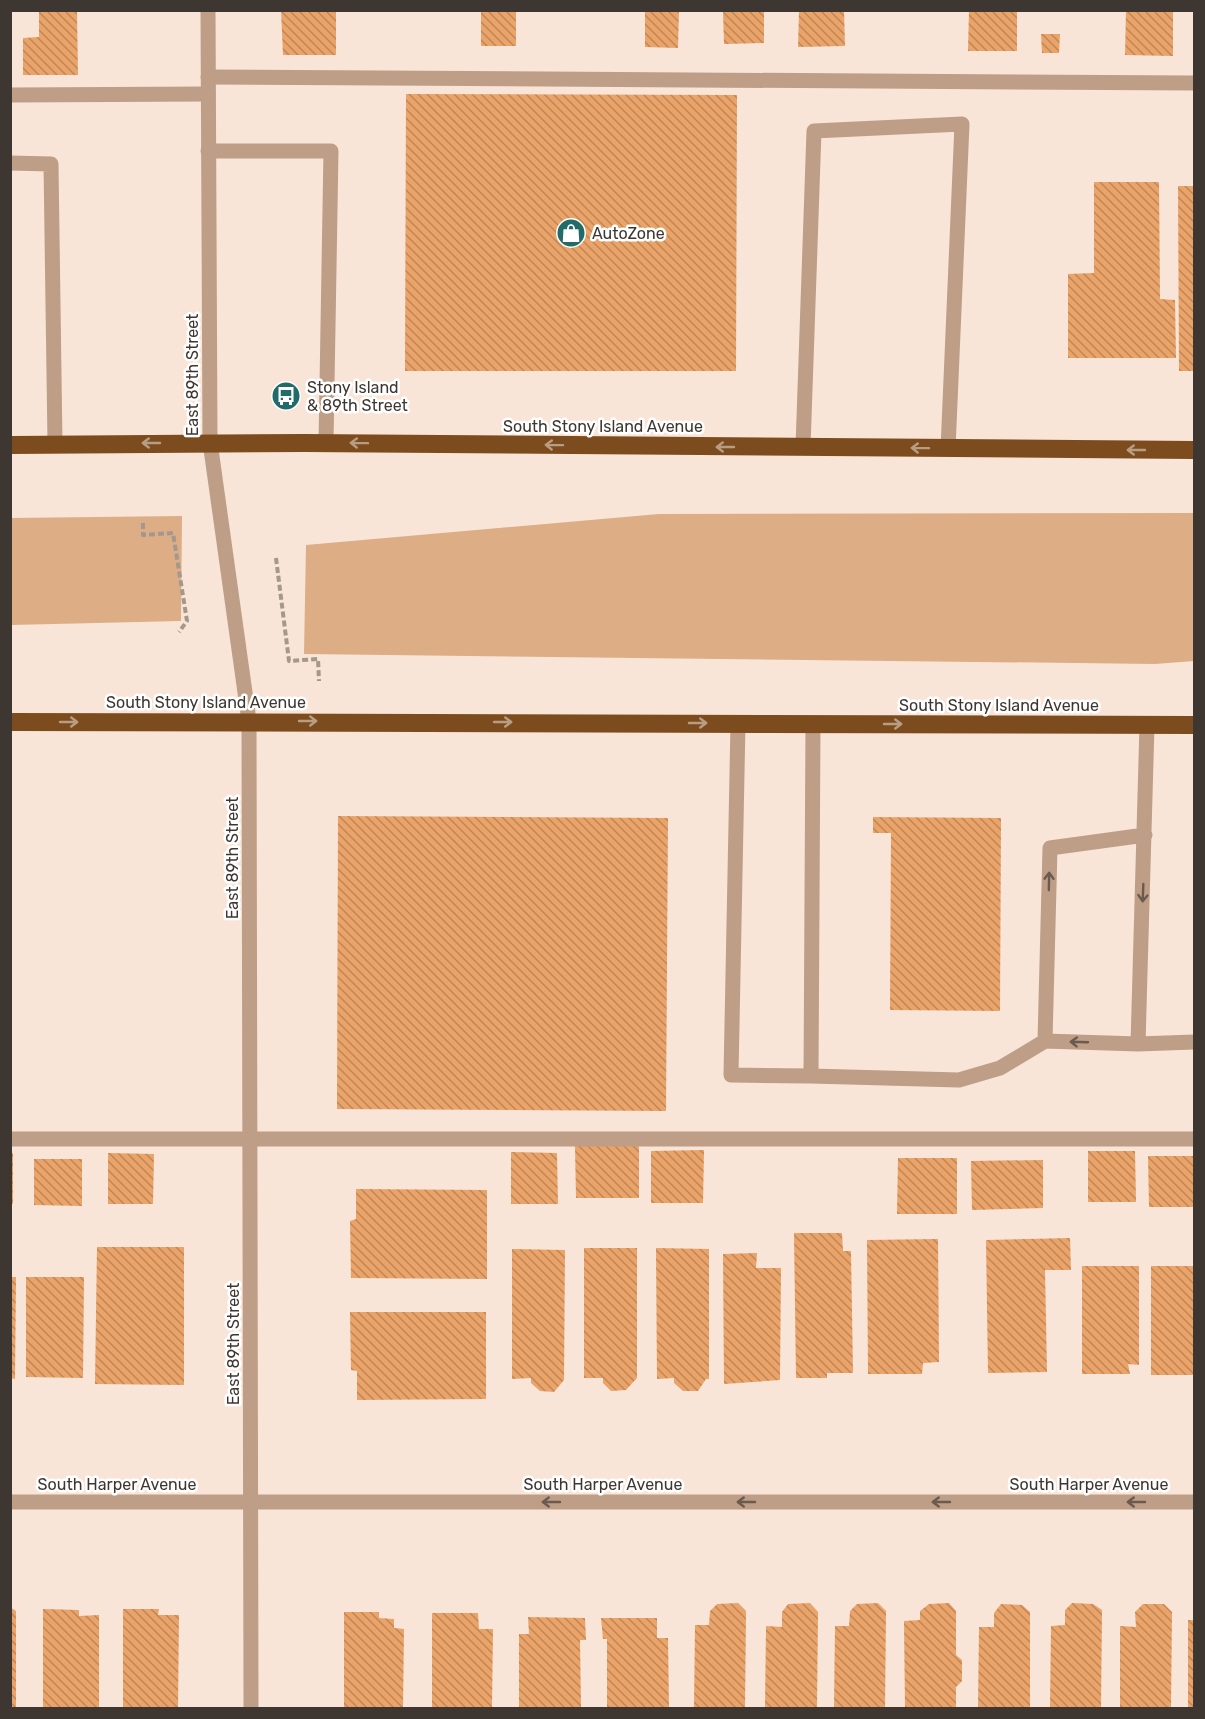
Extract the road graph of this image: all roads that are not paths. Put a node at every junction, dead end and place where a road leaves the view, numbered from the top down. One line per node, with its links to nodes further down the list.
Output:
1 (207, 10): 2 (street, East 89th Street)
2 (208, 77): 3 (street); 4 (street, East 89th Street)
3 (1194, 83)
4 (208, 94): 5 (street); 6 (street, East 89th Street)
5 (10, 95)
6 (208, 151): 8 (street, East 89th Street); 9 (street)
7 (10, 163): 10 (street)
8 (210, 442): 9 (highway, South Stony Island Avenue); 10 (highway, South Stony Island Avenue, one-way to 10); 16 (street, East 89th Street)
9 (326, 443): 12 (highway, South Stony Island Avenue, one-way to 9)
10 (55, 444): 11 (highway, South Stony Island Avenue)
11 (10, 445)
12 (803, 447): 13 (highway, South Stony Island Avenue, one-way to 12); 13 (street)
13 (948, 448): 14 (highway, South Stony Island Avenue, one-way to 13)
14 (1194, 450)
15 (10, 722): 16 (highway, South Stony Island Avenue, one-way to 16)
16 (249, 722): 17 (highway, South Stony Island Avenue, one-way to 17); 27 (street, East 89th Street)
17 (738, 723): 18 (highway, South Stony Island Avenue); 25 (street)
18 (813, 723): 19 (highway, South Stony Island Avenue, one-way to 19); 25 (street)
19 (1147, 725): 20 (highway, South Stony Island Avenue); 21 (street)
20 (1194, 725)
21 (1145, 835): 22 (street, one-way to 21); 24 (street, one-way to 24)
22 (1045, 1041): 24 (street, one-way to 22); 25 (street)
23 (1194, 1042): 24 (street)
24 (1138, 1044)
25 (811, 1076)
26 (10, 1139): 27 (street)
27 (250, 1139): 28 (street); 30 (street, East 89th Street)
28 (1194, 1139)
29 (10, 1502): 30 (street, South Harper Avenue)
30 (250, 1502): 31 (street, South Harper Avenue, one-way to 30); 32 (street, East 89th Street)
31 (1194, 1502)
32 (251, 1708)

